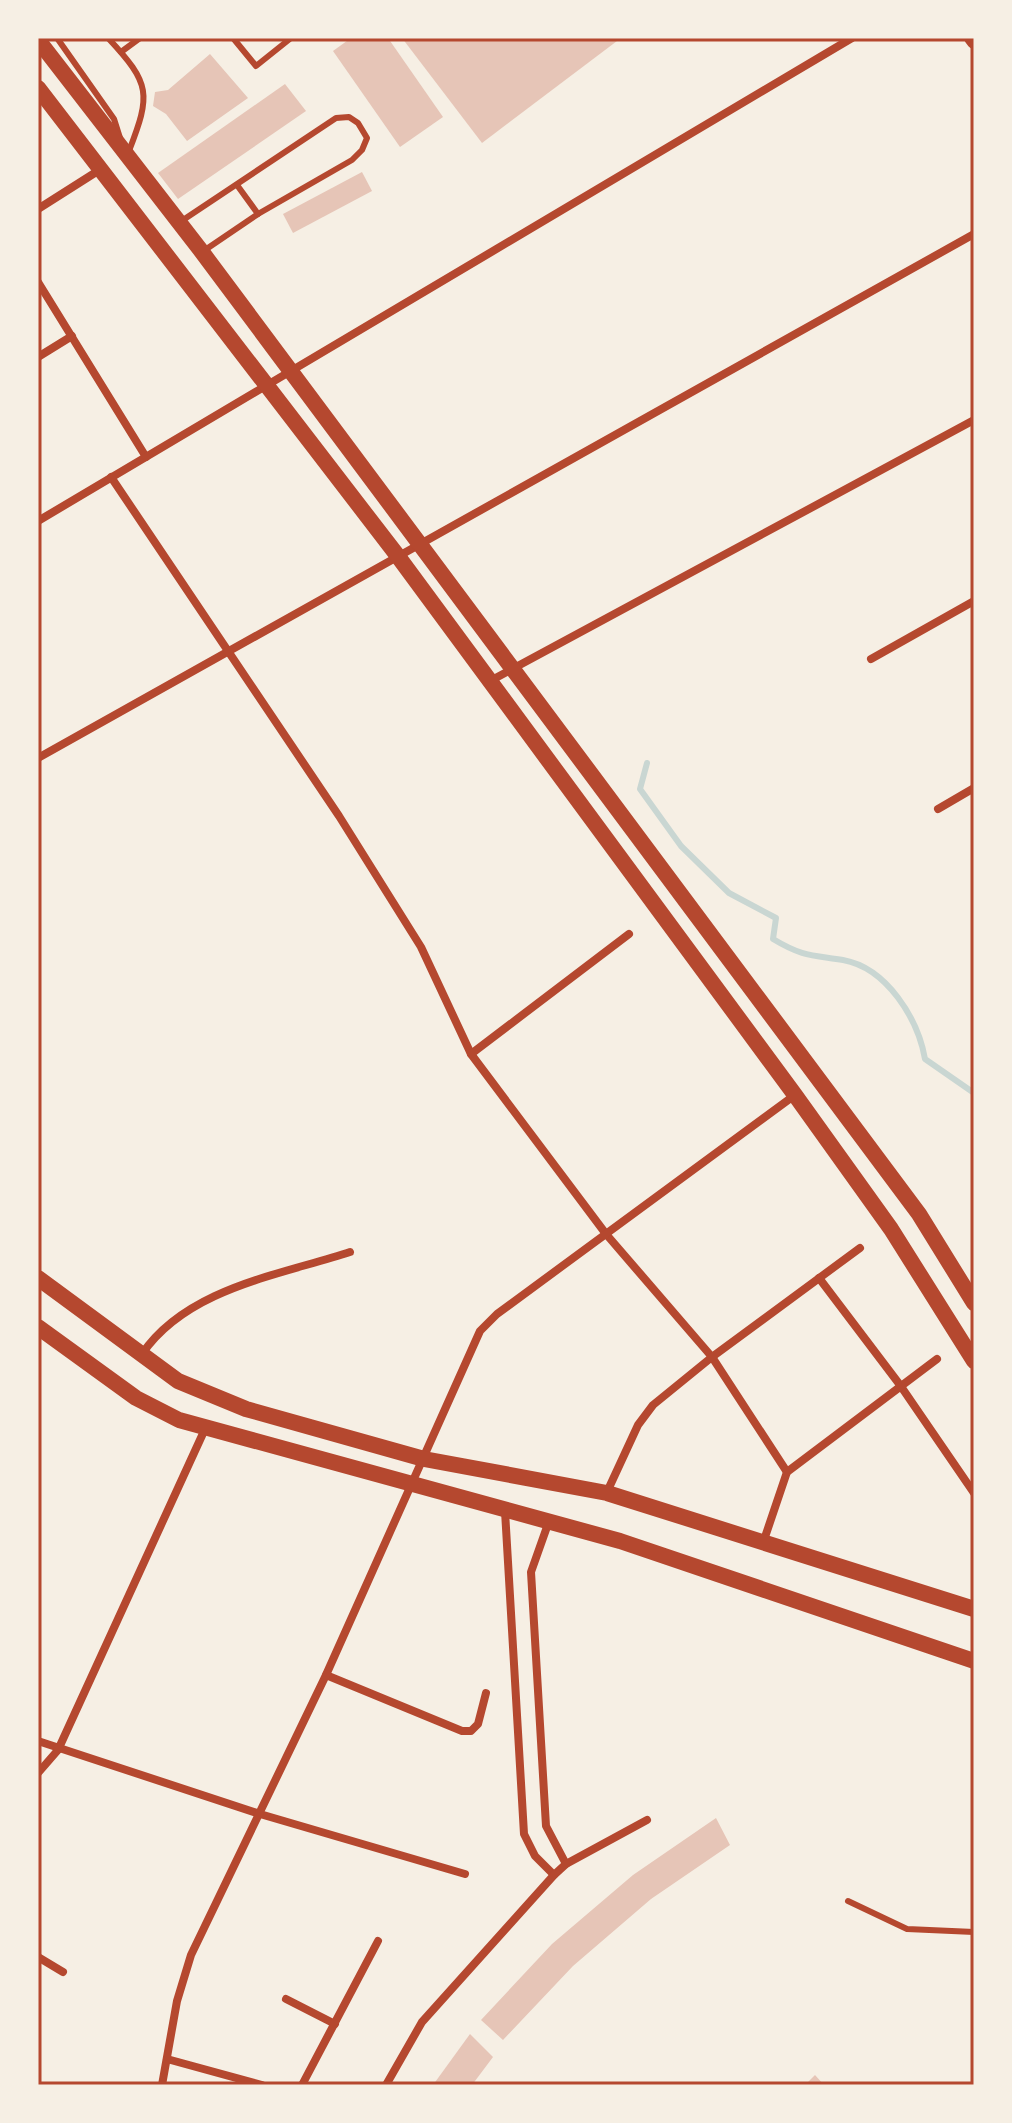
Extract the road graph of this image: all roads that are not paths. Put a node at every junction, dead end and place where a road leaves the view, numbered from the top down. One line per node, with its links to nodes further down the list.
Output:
1 (57, 38): 10 (lane)
2 (108, 38): 8 (lane)
3 (140, 38): 8 (lane)
4 (234, 38): 5 (lane)
5 (291, 38)
6 (852, 38): 21 (street)
7 (38, 40): 10 (main road)
8 (121, 52): 10 (lane)
9 (38, 88): 11 (main road)
10 (125, 151): 15 (main road)
11 (102, 168): 13 (street); 22 (main road)
12 (237, 185): 14 (lane); 14 (lane); 15 (lane)
13 (38, 209)
14 (258, 214): 17 (lane)
15 (178, 223): 17 (main road)
16 (974, 234): 27 (street)
17 (202, 252): 21 (main road)
18 (38, 282): 19 (street)
19 (72, 336): 20 (street); 24 (street)
20 (38, 357)
21 (289, 371): 22 (street); 27 (main road)
22 (265, 385): 24 (street); 28 (main road)
23 (974, 420): 32 (street)
24 (146, 457): 25 (street)
25 (111, 477): 26 (street); 30 (street)
26 (38, 521)
27 (419, 542): 28 (street); 32 (main road)
28 (397, 555): 30 (street); 33 (main road)
29 (974, 601): 31 (street)
30 (228, 654): 34 (street); 38 (street)
31 (871, 659)
32 (512, 667): 33 (street); 45 (main road)
33 (490, 681): 39 (main road)
34 (38, 758)
35 (974, 788): 36 (street)
36 (938, 809)
37 (629, 934): 38 (street)
38 (471, 1054): 40 (street)
39 (795, 1095): 40 (street); 50 (main road)
40 (606, 1234): 48 (street); 53 (street)
41 (860, 1248): 44 (street)
42 (350, 1252): 47 (street)
43 (38, 1278): 47 (main road)
44 (819, 1278): 48 (street); 51 (street)
45 (974, 1303)
46 (38, 1327): 52 (main road)
47 (141, 1354): 53 (main road)
48 (712, 1357): 54 (street); 56 (street)
49 (937, 1359): 51 (street)
50 (974, 1361)
51 (900, 1385): 54 (street); 57 (street)
52 (205, 1429): 55 (main road); 66 (street)
53 (424, 1459): 55 (street); 56 (main road)
54 (787, 1472): 60 (street)
55 (413, 1486): 58 (main road); 63 (street)
56 (607, 1493): 60 (main road)
57 (974, 1493)
58 (505, 1511): 59 (main road); 72 (street)
59 (548, 1524): 62 (main road); 70 (street)
60 (764, 1540): 61 (main road)
61 (974, 1609)
62 (972, 1658)
63 (326, 1675): 64 (street); 68 (street)
64 (486, 1693)
65 (38, 1741): 66 (street)
66 (58, 1750): 67 (street); 68 (street)
67 (38, 1773)
68 (260, 1814): 71 (street); 80 (street)
69 (647, 1820): 70 (street)
70 (566, 1864): 72 (street)
71 (465, 1874)
72 (554, 1875): 84 (street)
73 (848, 1901): 74 (lane)
74 (974, 1932)
75 (378, 1941): 79 (street)
76 (38, 1957): 77 (street)
77 (63, 1972)
78 (286, 1999): 79 (street)
79 (335, 2024): 83 (street)
80 (167, 2059): 81 (street); 82 (street)
81 (162, 2085)
82 (262, 2085)
83 (302, 2085)
84 (386, 2085)

